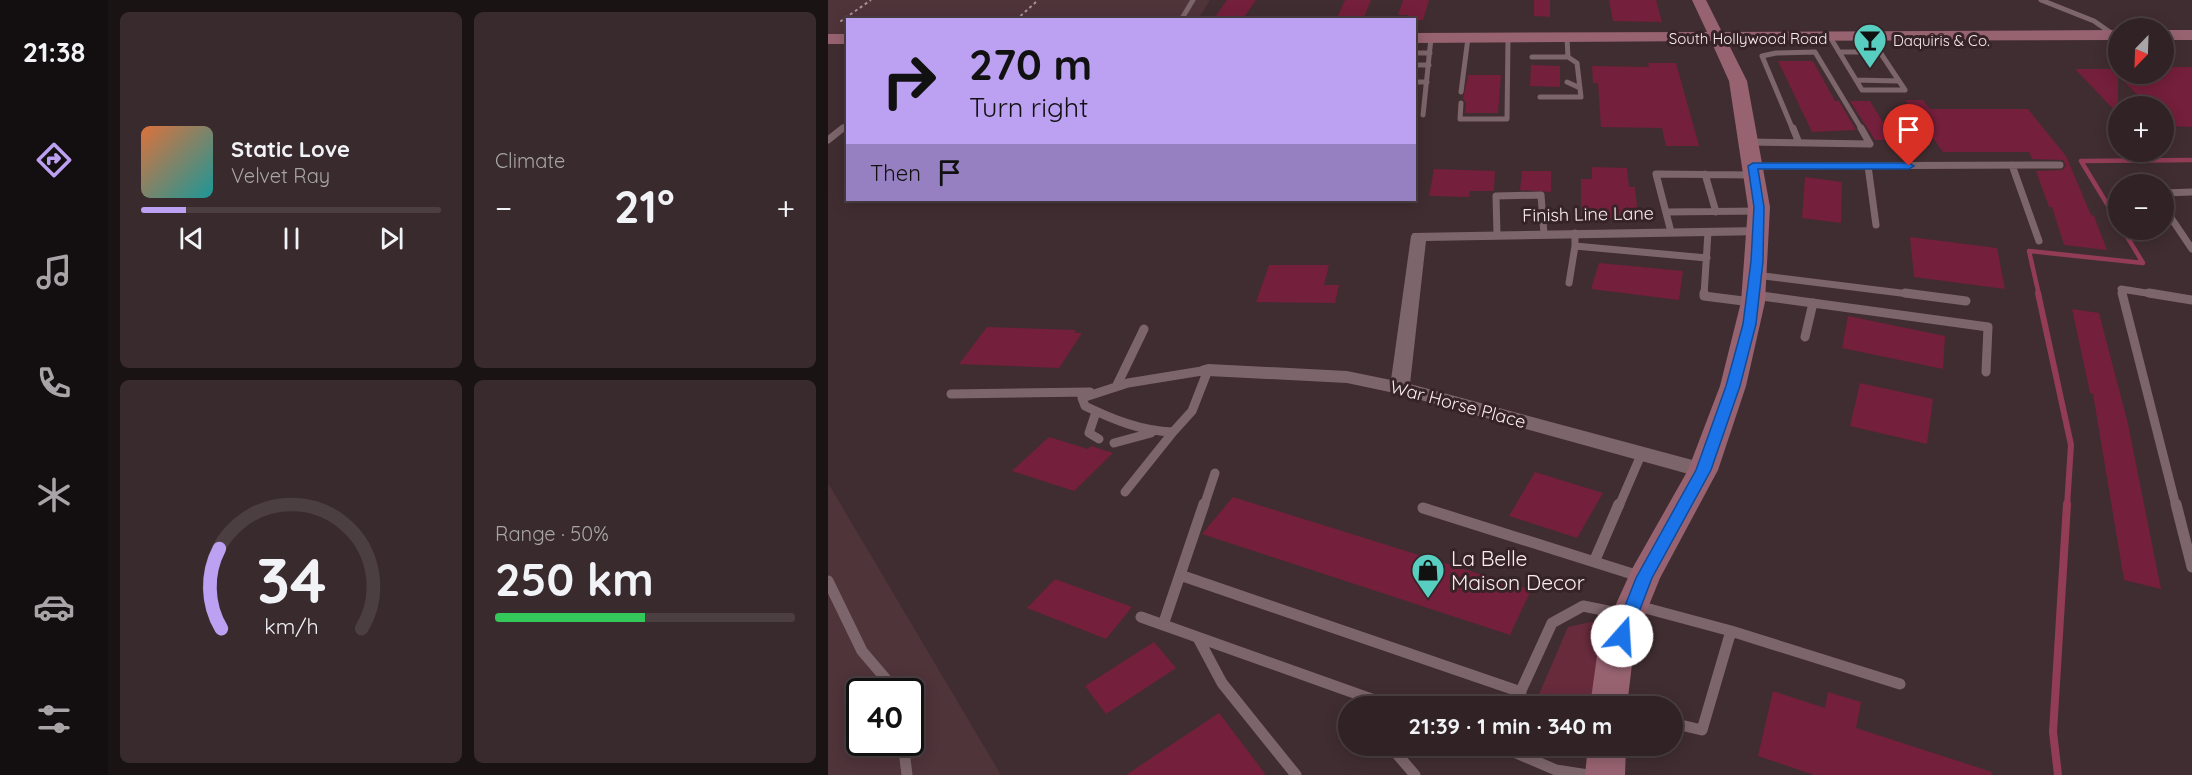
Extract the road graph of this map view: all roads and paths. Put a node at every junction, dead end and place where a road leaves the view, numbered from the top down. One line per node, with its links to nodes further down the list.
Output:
1 (871, 0): 6 (path)
2 (1193, 0): 8 (lane)
3 (1699, 0): 18 (street)
4 (2041, 0): 9 (lane)
5 (1037, 1): 7 (path)
6 (846, 18)
7 (1018, 18)
8 (1181, 18)
9 (2108, 30)
10 (2108, 35): 14 (street, South Hollywood Road)
11 (2174, 35): 12 (street)
12 (2192, 35)
13 (1830, 37): 14 (street, South Hollywood Road); 22 (street, South Hollywood Road); 25 (lane)
14 (1870, 37): 26 (lane)
15 (1468, 38): 16 (street, South Hollywood Road); 23 (street, South Hollywood Road); 37 (lane)
16 (1508, 38): 17 (street, South Hollywood Road); 39 (lane)
17 (1567, 38): 18 (street, South Hollywood Road); 28 (lane)
18 (1717, 38): 22 (street, South Hollywood Road); 44 (street)
19 (828, 39): 20 (street)
20 (846, 39)
21 (1416, 40): 23 (street, South Hollywood Road)
22 (1799, 45): 43 (lane); 43 (lane)
23 (1431, 46): 24 (lane); 30 (lane)
24 (1416, 52)
25 (1839, 52): 26 (lane); 32 (lane)
26 (1880, 52): 33 (lane)
27 (1532, 57): 28 (lane)
28 (1568, 57): 31 (lane)
29 (1416, 65): 30 (lane)
30 (1429, 65): 35 (lane)
31 (1578, 71): 36 (lane); 36 (lane)
32 (1856, 80): 33 (lane); 33 (lane)
33 (1898, 81)
34 (1416, 82): 35 (lane)
35 (1427, 82): 40 (lane)
36 (1580, 88): 38 (lane)
37 (1461, 92)
38 (1540, 97)
39 (1461, 103)
40 (1423, 115)
41 (846, 126): 42 (lane)
42 (828, 140)
43 (1799, 143): 44 (lane)
44 (1752, 161): 47 (lane); 48 (lane); 53 (street)
45 (2012, 165): 46 (lane); 47 (lane); 61 (lane)
46 (2060, 165)
47 (1868, 166): 55 (lane)
48 (1705, 174): 51 (lane); 52 (lane)
49 (2192, 192): 50 (lane)
50 (2174, 193)
51 (1666, 212): 52 (lane); 56 (lane)
52 (1716, 212): 53 (lane)
53 (1759, 222): 57 (street, Finish Line Lane); 65 (street)
54 (2174, 222): 62 (lane)
55 (1876, 225)
56 (1671, 232): 57 (street, Finish Line Lane); 60 (street, Finish Line Lane)
57 (1708, 232): 63 (lane)
58 (1544, 234): 59 (street, Finish Line Lane); 59 (lane); 60 (street, Finish Line Lane)
59 (1497, 235): 74 (street, Finish Line Lane)
60 (1575, 240): 63 (lane); 64 (lane)
61 (2040, 241)
62 (2192, 249)
63 (1707, 258): 65 (lane)
64 (1569, 283)
65 (1754, 290): 67 (lane); 68 (lane); 83 (street)
66 (2192, 300): 88 (lane)
67 (1966, 301)
68 (1813, 303): 70 (lane); 72 (lane)
69 (1144, 329): 73 (lane)
70 (1805, 337)
71 (1208, 370): 73 (lane); 74 (street, War Horse Place); 79 (lane)
72 (1986, 372)
73 (1116, 387): 75 (lane)
74 (1400, 388): 82 (street, War Horse Place)
75 (1095, 392): 76 (lane); 77 (lane)
76 (951, 393)
77 (1096, 412): 78 (lane); 80 (lane)
78 (1156, 432): 79 (lane); 81 (lane)
79 (1173, 432): 85 (lane)
80 (1099, 439)
81 (1114, 443)
82 (1641, 455): 83 (street, War Horse Place); 87 (lane)
83 (1703, 470): 90 (street)
84 (1215, 473): 89 (lane)
85 (1125, 492)
86 (1423, 508): 87 (lane)
87 (1594, 562): 90 (lane)
88 (2192, 567)
89 (1180, 575): 94 (lane); 99 (lane)
90 (1644, 578): 92 (street)
91 (828, 581): 97 (lane)
92 (1630, 610): 95 (lane); 99 (lane); 102 (street)
93 (1141, 617): 94 (lane)
94 (1163, 625): 96 (lane)
95 (1731, 631): 98 (lane); 103 (lane)
96 (1198, 638): 100 (lane); 109 (lane)
97 (885, 678)
98 (1900, 684)
99 (1521, 692): 101 (lane)
100 (1357, 696)
101 (1519, 696)
102 (1609, 696)
103 (1683, 726)
104 (905, 756): 108 (lane)
105 (1399, 756): 110 (lane)
106 (1523, 756): 111 (lane)
107 (1606, 756): 112 (street)
108 (907, 775)
109 (1296, 775)
110 (1415, 775)
111 (1588, 775)
112 (1605, 775)

